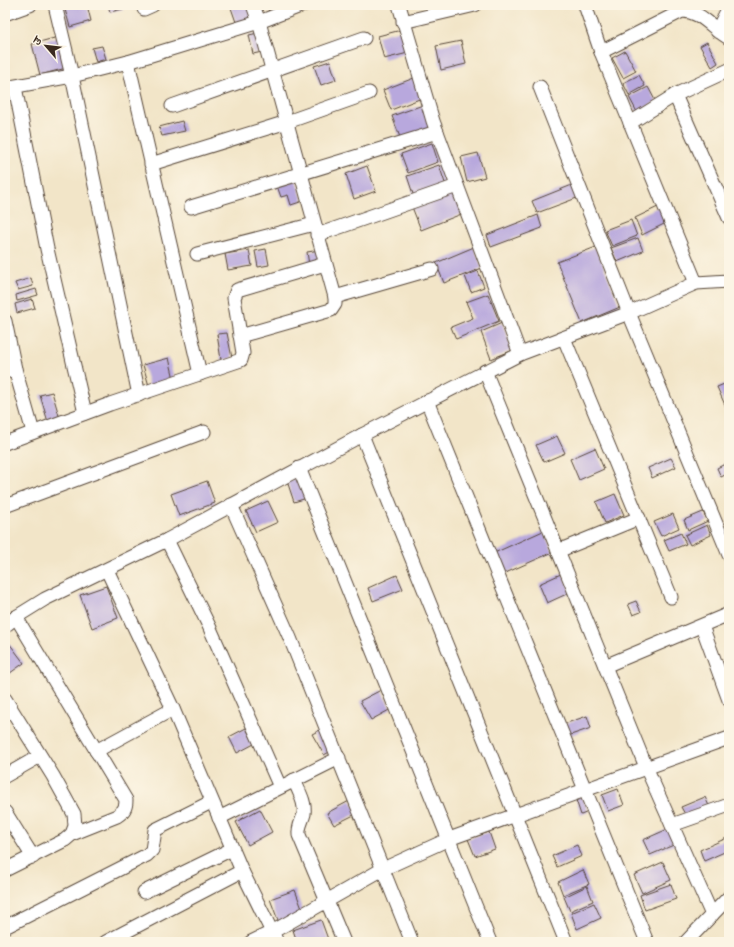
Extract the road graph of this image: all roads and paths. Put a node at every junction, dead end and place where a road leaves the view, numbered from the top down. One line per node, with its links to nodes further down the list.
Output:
1 (30, 5): 9 (street)
2 (55, 5): 19 (street)
3 (253, 5): 10 (street)
4 (303, 5): 10 (street)
5 (399, 5): 11 (street)
6 (476, 5): 11 (street)
7 (585, 5): 15 (street)
8 (729, 7): 12 (street)
9 (5, 14)
10 (259, 22): 16 (street); 17 (street)
11 (404, 22): 27 (street)
12 (717, 31): 14 (street); 15 (street)
13 (364, 38): 17 (street)
14 (729, 38)
15 (601, 52): 26 (street)
16 (128, 62): 19 (street); 28 (street)
17 (272, 69): 24 (street); 25 (street)
18 (729, 70): 23 (street)
19 (72, 76): 20 (street); 48 (street)
20 (10, 87): 50 (street)
21 (540, 87): 40 (street)
22 (369, 93): 25 (street)
23 (675, 95): 26 (street); 32 (street)
24 (172, 106)
25 (286, 122): 28 (street); 29 (street)
26 (630, 123): 38 (street)
27 (437, 132): 29 (street); 30 (street)
28 (151, 164): 47 (street)
29 (301, 174): 31 (street); 33 (street)
30 (457, 186): 33 (street); 44 (street)
31 (191, 207)
32 (729, 218)
33 (316, 230): 34 (street); 35 (street)
34 (197, 254)
35 (325, 264): 39 (street); 42 (street)
36 (432, 269): 39 (street)
37 (729, 281): 38 (street)
38 (696, 283): 40 (street)
39 (334, 297): 42 (street)
40 (628, 313): 43 (street); 61 (street)
41 (5, 321): 45 (street)
42 (240, 336): 47 (street)
43 (564, 338): 44 (street); 58 (street)
44 (520, 354): 46 (street)
45 (10, 371): 51 (street)
46 (485, 371): 49 (street); 60 (street)
47 (200, 374): 48 (street)
48 (139, 395): 50 (street)
49 (427, 401): 53 (street); 80 (street)
50 (85, 413): 51 (street)
51 (33, 432): 54 (street)
52 (204, 432): 57 (street)
53 (362, 435): 55 (street); 84 (street)
54 (5, 443)
55 (299, 468): 56 (street); 88 (street)
56 (231, 505): 59 (street); 75 (street)
57 (5, 506)
58 (639, 518): 60 (street); 63 (street)
59 (167, 540): 62 (street); 79 (street)
60 (558, 551): 68 (street)
61 (729, 555)
62 (107, 570): 65 (street); 71 (street)
63 (671, 596)
64 (729, 614): 67 (street)
65 (16, 617): 66 (street); 73 (street)
66 (5, 626)
67 (702, 626): 68 (street); 70 (street)
68 (605, 666): 76 (street)
69 (5, 699): 74 (street)
70 (729, 700)
71 (173, 709): 73 (street); 81 (street)
72 (729, 738): 76 (street)
73 (96, 751): 87 (street)
74 (40, 756): 77 (street); 87 (street)
75 (339, 758): 78 (street); 91 (street)
76 (646, 767): 80 (street); 86 (street)
77 (5, 776)
78 (294, 780): 79 (street); 96 (street)
79 (280, 787): 85 (street)
80 (584, 789): 84 (street); 106 (street)
81 (211, 802): 85 (street); 98 (street)
82 (729, 805): 86 (street)
83 (5, 812): 90 (street)
84 (514, 814): 88 (street); 105 (street)
85 (219, 818): 89 (street)
86 (672, 825): 97 (street)
87 (72, 834): 90 (street)
88 (449, 839): 91 (street); 104 (street)
89 (232, 849): 93 (street); 94 (street)
90 (33, 857): 92 (street)
91 (383, 869): 96 (street); 103 (street)
92 (5, 870)
93 (242, 871): 99 (street); 100 (street)
94 (144, 892)
95 (729, 897): 97 (street)
96 (327, 902): 99 (street); 102 (street)
97 (712, 915): 107 (street)
98 (5, 927)
99 (275, 937): 101 (street)
100 (106, 942)
101 (252, 942)
102 (344, 942)
103 (412, 942)
104 (490, 942)
105 (566, 942)
106 (647, 942)
107 (686, 942)

